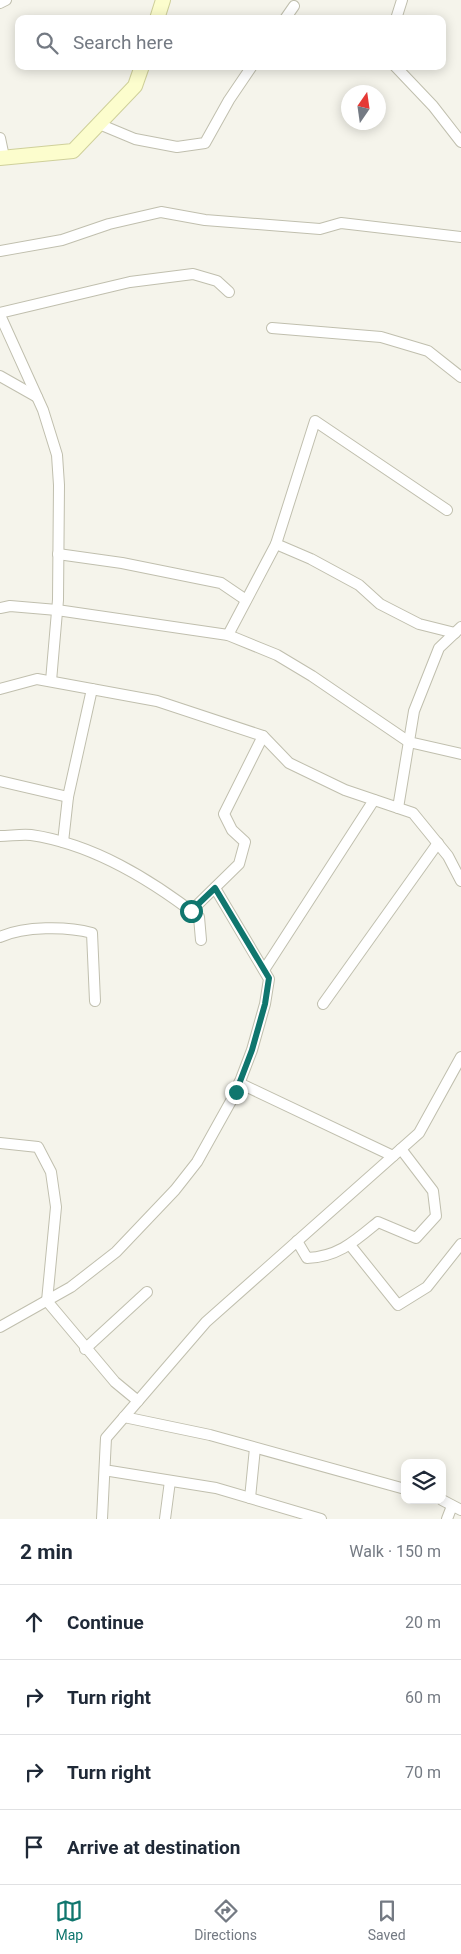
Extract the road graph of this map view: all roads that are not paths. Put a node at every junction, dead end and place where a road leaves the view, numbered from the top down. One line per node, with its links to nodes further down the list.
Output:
1 (6, 0): 4 (street)
2 (163, 0): 6 (street)
3 (402, 0): 8 (street)
4 (0, 3)
5 (294, 6): 7 (street)
6 (158, 15)
7 (288, 15)
8 (397, 15)
9 (141, 70): 12 (street)
10 (249, 70): 12 (street)
11 (399, 70): 14 (street)
12 (99, 124): 15 (street)
13 (0, 138): 15 (street)
14 (461, 142)
15 (2, 157)
16 (461, 237): 17 (street)
17 (0, 251)
18 (229, 292): 19 (street)
19 (0, 314): 23 (street)
20 (272, 328): 22 (street)
21 (0, 376): 23 (street)
22 (461, 377)
23 (37, 397): 26 (street)
24 (447, 510): 25 (street)
25 (276, 544): 27 (street); 30 (street)
26 (58, 554): 27 (street); 29 (street)
27 (246, 600): 31 (street)
28 (0, 608): 29 (street)
29 (57, 610): 31 (street); 32 (street)
30 (458, 630): 36 (street)
31 (228, 635): 36 (street)
32 (51, 681): 33 (street); 34 (street)
33 (0, 689)
34 (92, 689): 35 (street); 39 (street)
35 (263, 736): 40 (street); 46 (street)
36 (409, 742): 37 (street); 41 (street)
37 (461, 754)
38 (0, 781): 39 (street)
39 (68, 797): 43 (street)
40 (374, 800): 41 (street); 50 (street)
41 (398, 808): 44 (street)
42 (0, 836): 43 (street)
43 (63, 842): 47 (street)
44 (438, 843): 45 (street); 52 (street)
45 (461, 881)
46 (215, 888): 47 (street); 50 (street)
47 (191, 911): 49 (street)
48 (0, 938): 51 (street)
49 (200, 940)
50 (264, 970): 54 (street)
51 (95, 1002)
52 (323, 1004)
53 (461, 1057): 56 (street)
54 (240, 1083): 57 (street); 62 (street)
55 (0, 1143): 62 (street)
56 (401, 1149): 57 (street); 60 (street)
57 (393, 1156): 58 (street)
58 (297, 1241): 60 (street); 65 (street)
59 (461, 1244): 60 (street)
60 (350, 1245)
61 (147, 1292): 64 (street)
62 (46, 1301): 63 (street); 64 (street)
63 (0, 1327)
64 (85, 1348): 65 (street)
65 (138, 1401): 66 (street)
66 (124, 1417): 67 (street); 73 (street)
67 (255, 1448): 70 (street); 71 (street)
68 (110, 1471): 69 (street)
69 (170, 1480): 71 (street); 74 (street)
70 (401, 1488)
71 (250, 1498): 75 (street)
72 (457, 1508): 76 (street)
73 (102, 1519)
74 (165, 1519)
75 (321, 1519)
76 (447, 1519)

